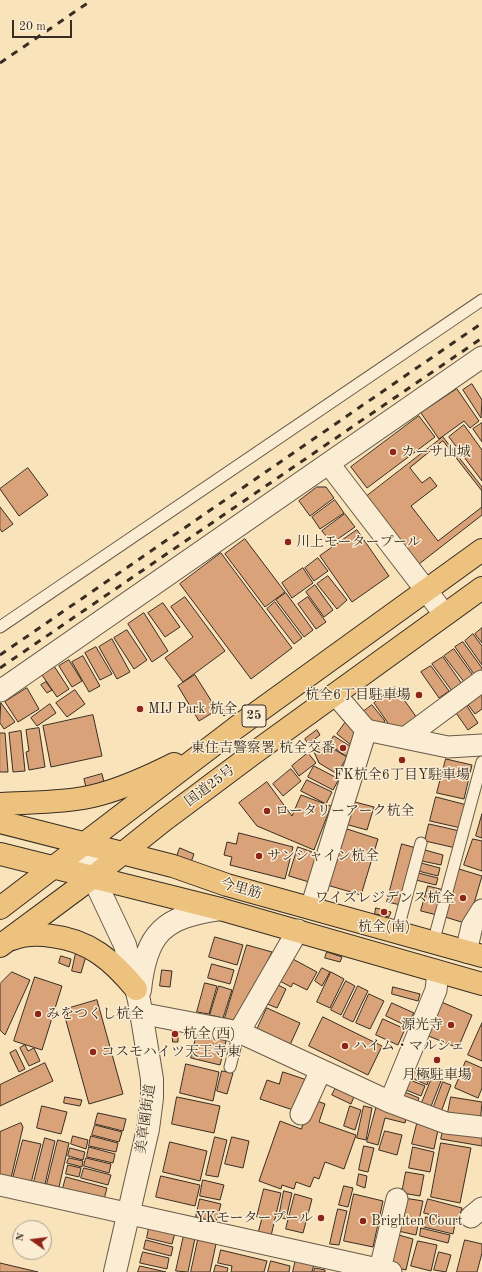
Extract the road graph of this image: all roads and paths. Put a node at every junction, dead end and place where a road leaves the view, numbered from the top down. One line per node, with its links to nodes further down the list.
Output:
1 (482, 300): 8 (lane)
2 (482, 357): 3 (street)
3 (328, 464): 6 (street); 10 (street)
4 (482, 550): 6 (main road, 25)
5 (482, 588): 7 (main road, 国道25号 / 25)
6 (426, 592): 7 (street); 12 (main road, 25)
7 (445, 615): 11 (main road, 国道25号 / 25)
8 (0, 627)
9 (482, 681): 14 (street)
10 (0, 691)
11 (335, 694): 13 (street); 22 (main road, 国道25号 / 25)
12 (237, 728): 17 (main road); 20 (main road, 25)
13 (366, 730): 14 (street); 26 (street)
14 (405, 738): 15 (street)
15 (482, 745)
16 (482, 762): 31 (lane)
17 (0, 804)
18 (0, 822): 20 (main road, 今里筋)
19 (421, 843): 30 (lane)
20 (85, 844): 22 (main road, 今里筋); 23 (main road, 25); 24 (street, 美章園街道)
21 (0, 854): 23 (main road, 今里筋)
22 (123, 854): 24 (main road, 国道25号 / 25); 26 (main road, 今里筋)
23 (53, 868): 24 (main road, 今里筋); 25 (main road, 25)
24 (93, 878): 27 (main road, 今里筋); 32 (main road, 国道25号 / 25); 36 (street, 美章園街道)
25 (0, 908)
26 (311, 908): 30 (main road, 今里筋)
27 (220, 909): 29 (main road, 今里筋); 36 (street)
28 (482, 910): 33 (street)
29 (298, 930): 34 (main road, 今里筋); 37 (street)
30 (397, 932): 31 (main road, 今里筋)
31 (433, 943): 33 (main road, 今里筋)
32 (3, 944): 36 (main road)
33 (474, 954)
34 (438, 972): 35 (main road, 今里筋); 40 (street)
35 (482, 984)
36 (139, 1001): 37 (street); 45 (street, 美章園街道)
37 (239, 1032): 38 (lane); 39 (street)
38 (230, 1067)
39 (321, 1070): 40 (street); 41 (street)
40 (390, 1102): 42 (street)
41 (301, 1114)
42 (482, 1127)
43 (0, 1185): 45 (street)
44 (397, 1199): 46 (street)
45 (128, 1214): 46 (street); 47 (street, 美章園街道)
46 (386, 1271)
47 (115, 1272)

